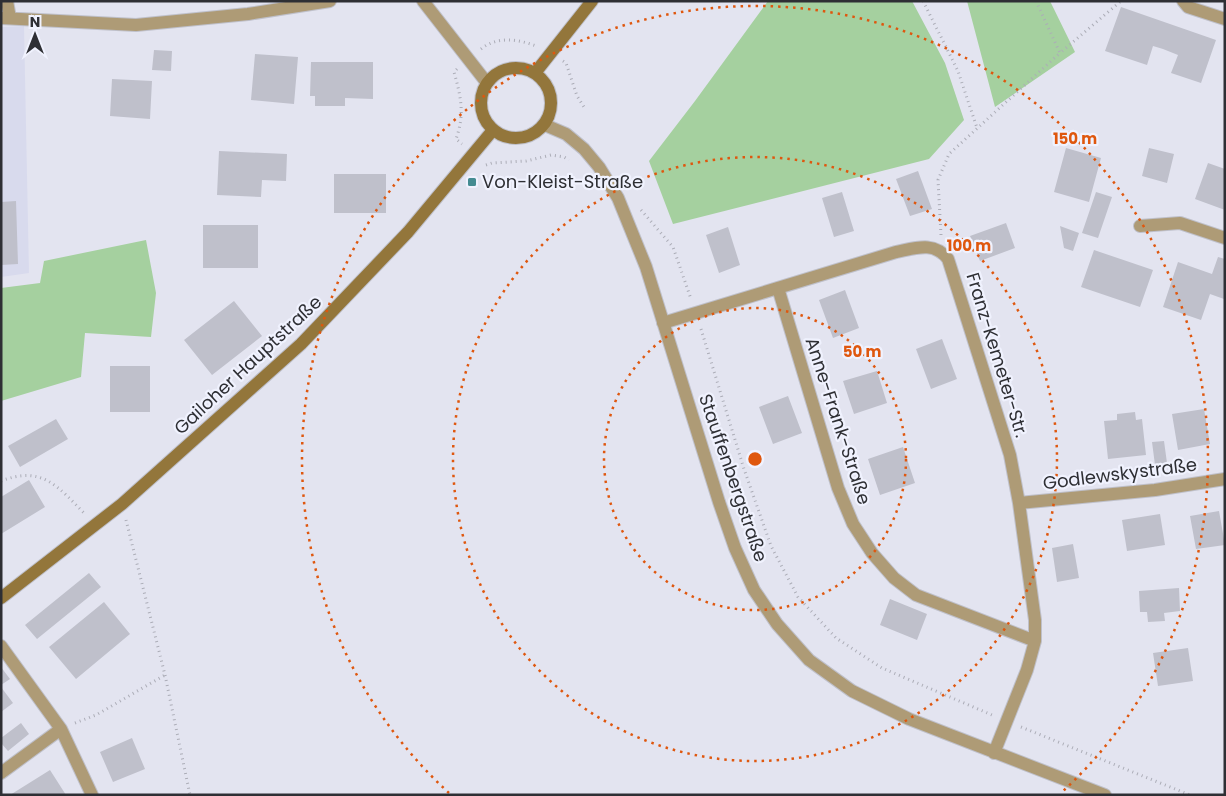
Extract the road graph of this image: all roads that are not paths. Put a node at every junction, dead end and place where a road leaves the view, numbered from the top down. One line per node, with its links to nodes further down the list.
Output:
1 (7, 1): 6 (street)
2 (330, 1): 6 (street)
3 (423, 1): 9 (street)
4 (592, 1): 8 (street)
5 (1183, 1): 7 (street)
6 (6, 18)
7 (1225, 18)
8 (535, 73): 9 (street); 10 (street)
9 (487, 83): 11 (street)
10 (545, 125): 11 (street); 15 (street, Stauffenbergstraße)
11 (493, 130): 18 (street, Gailoher Hauptstraße)
12 (1140, 226): 13 (street)
13 (1225, 238)
14 (778, 288): 15 (street); 17 (street, Franz-Kemeter-Str.); 19 (street, Anne-Frank-Straße)
15 (663, 323): 22 (street, Stauffenbergstraße)
16 (1225, 479): 17 (street, Godlewskystraße)
17 (1019, 503): 19 (street, Franz-Kemeter-Str.)
18 (1, 598)
19 (1035, 641): 22 (street, Franz-Kemeter-Str.)
20 (1, 646): 21 (street)
21 (61, 729): 23 (street); 24 (street)
22 (994, 753): 25 (street, Stauffenbergstraße)
23 (1, 773)
24 (92, 795)
25 (1105, 795)

